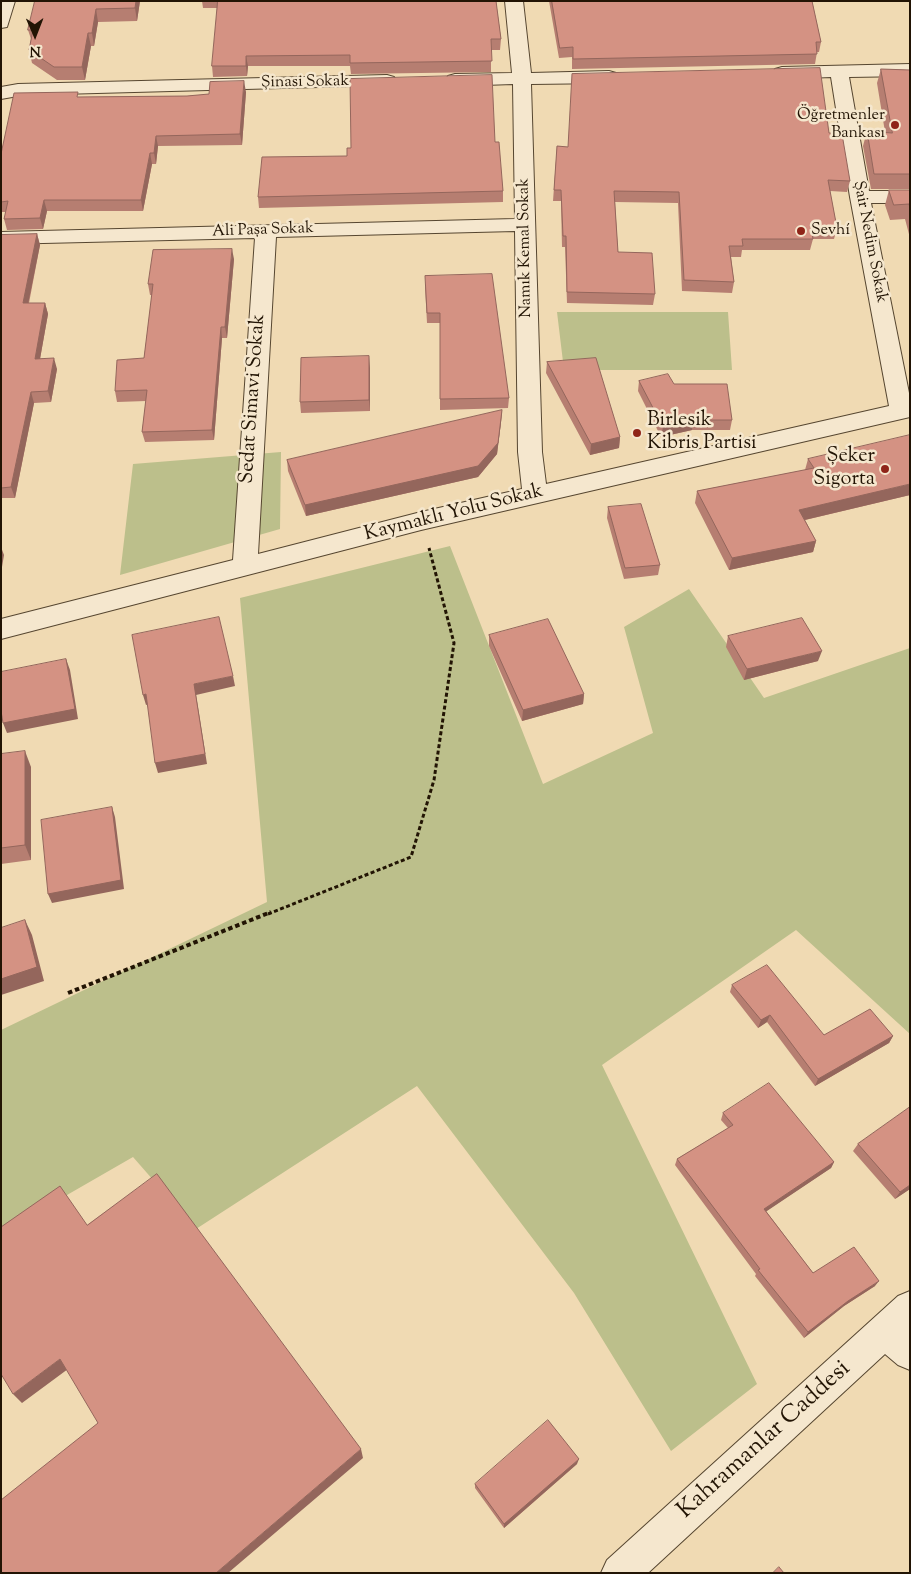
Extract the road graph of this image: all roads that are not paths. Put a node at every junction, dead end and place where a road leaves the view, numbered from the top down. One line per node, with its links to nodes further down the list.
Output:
1 (6, 1): 3 (street)
2 (514, 1): 8 (street, Namık Kemal Sokak)
3 (1, 23)
4 (910, 70): 5 (street)
5 (839, 72): 6 (street); 12 (street, Şair Nedim Sokak)
6 (760, 74)
7 (631, 76): 8 (street)
8 (522, 78): 9 (street); 14 (street, Namık Kemal Sokak)
9 (434, 80)
10 (404, 81): 11 (street, Şinasi Sokak)
11 (1, 93)
12 (860, 197): 13 (street); 17 (street, Şair Nedim Sokak)
13 (910, 197)
14 (525, 224): 15 (street, Ali Paşa Sokak); 18 (street, Namık Kemal Sokak)
15 (266, 231): 16 (street, Ali Paşa Sokak); 19 (street, Sedat Simavi Sokak)
16 (1, 238)
17 (906, 410): 18 (street, Kaymaklı Yolu Sokak)
18 (534, 495): 19 (street, Kaymaklı Yolu Sokak)
19 (245, 567): 20 (street, Kaymaklı Yolu Sokak)
20 (1, 629)
21 (902, 1331): 22 (street, Kahramanlar Caddesi)
22 (620, 1573)

